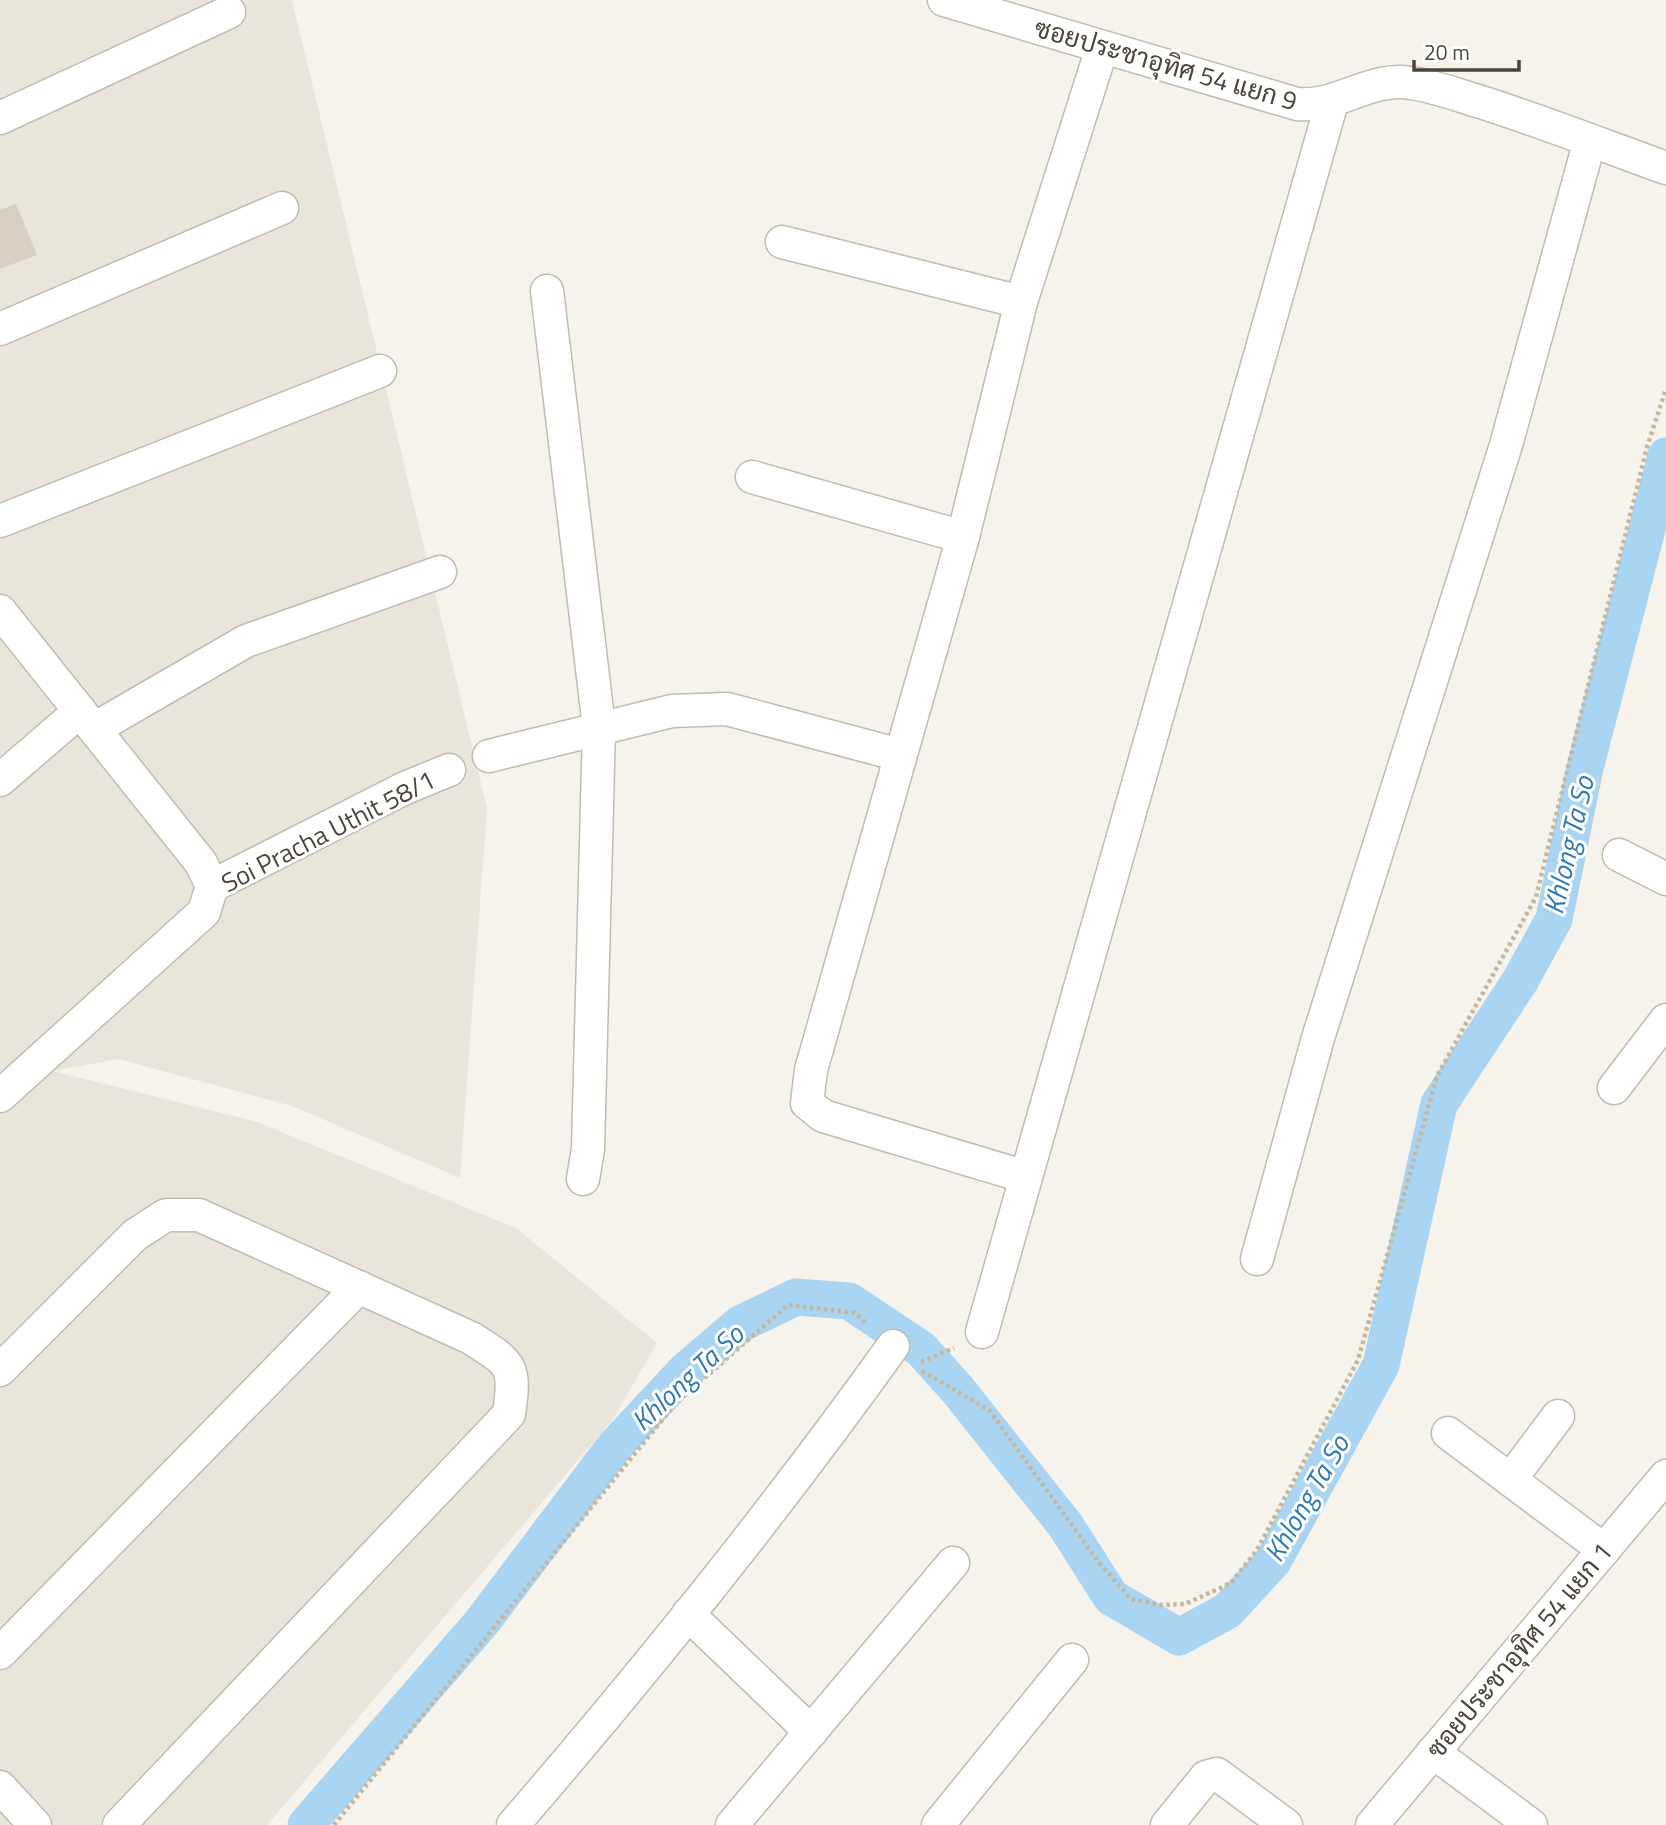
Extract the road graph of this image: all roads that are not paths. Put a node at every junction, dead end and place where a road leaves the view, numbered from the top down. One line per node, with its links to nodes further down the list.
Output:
1 (944, 0): 3 (street, ซอยประชาอุทิศ 54 แยก 9)
2 (229, 12): 5 (street)
3 (1102, 48): 4 (street, ซอยประชาอุทิศ 54 แยก 9); 11 (street)
4 (1332, 102): 6 (street, ซอยประชาอุทิศ 54 แยก 9); 31 (street)
5 (0, 118)
6 (1590, 140): 7 (street, ซอยประชาอุทิศ 54 แยก 9); 33 (street)
7 (1666, 168)
8 (282, 208): 12 (street)
9 (782, 242): 11 (street)
10 (547, 290): 20 (street)
11 (1021, 302): 16 (street)
12 (0, 329)
13 (380, 372): 15 (street)
14 (752, 477): 16 (street)
15 (0, 521)
16 (963, 537): 21 (street)
17 (440, 572): 19 (street)
18 (0, 611): 19 (street)
19 (87, 720): 24 (street); 27 (street)
20 (599, 727): 21 (street); 22 (street); 32 (street)
21 (900, 755): 31 (street)
22 (489, 756)
23 (449, 771): 27 (street, Soi Pracha Uthit 58/1)
24 (0, 780)
25 (1619, 855): 26 (street)
26 (1666, 879)
27 (212, 886): 30 (street, Soi Pracha Uthit 58/1)
28 (1666, 1020): 29 (street)
29 (1614, 1088)
30 (0, 1096)
31 (1026, 1177): 35 (street)
32 (583, 1179)
33 (1257, 1259)
34 (359, 1287): 37 (street); 45 (street); 51 (street)
35 (982, 1332)
36 (892, 1346): 44 (street)
37 (0, 1370)
38 (1558, 1416): 41 (street)
39 (1447, 1433): 41 (street)
40 (1666, 1476): 42 (street, ซอยประชาอุทิศ 54 แยก 1)
41 (1510, 1480): 42 (street)
42 (1604, 1550): 48 (street, ซอยประชาอุทิศ 54 แยก 1)
43 (953, 1563): 47 (street)
44 (688, 1614): 47 (street); 52 (street)
45 (0, 1653)
46 (1072, 1660): 54 (street)
47 (811, 1732): 53 (street)
48 (1433, 1752): 57 (street, ซอยประชาอุทิศ 54 แยก 1); 58 (street)
49 (0, 1787): 50 (street)
50 (35, 1825)
51 (119, 1825)
52 (513, 1825)
53 (732, 1825)
54 (938, 1825)
55 (1167, 1825): 56 (street)
56 (1286, 1825)
57 (1373, 1825)
58 (1531, 1825)

